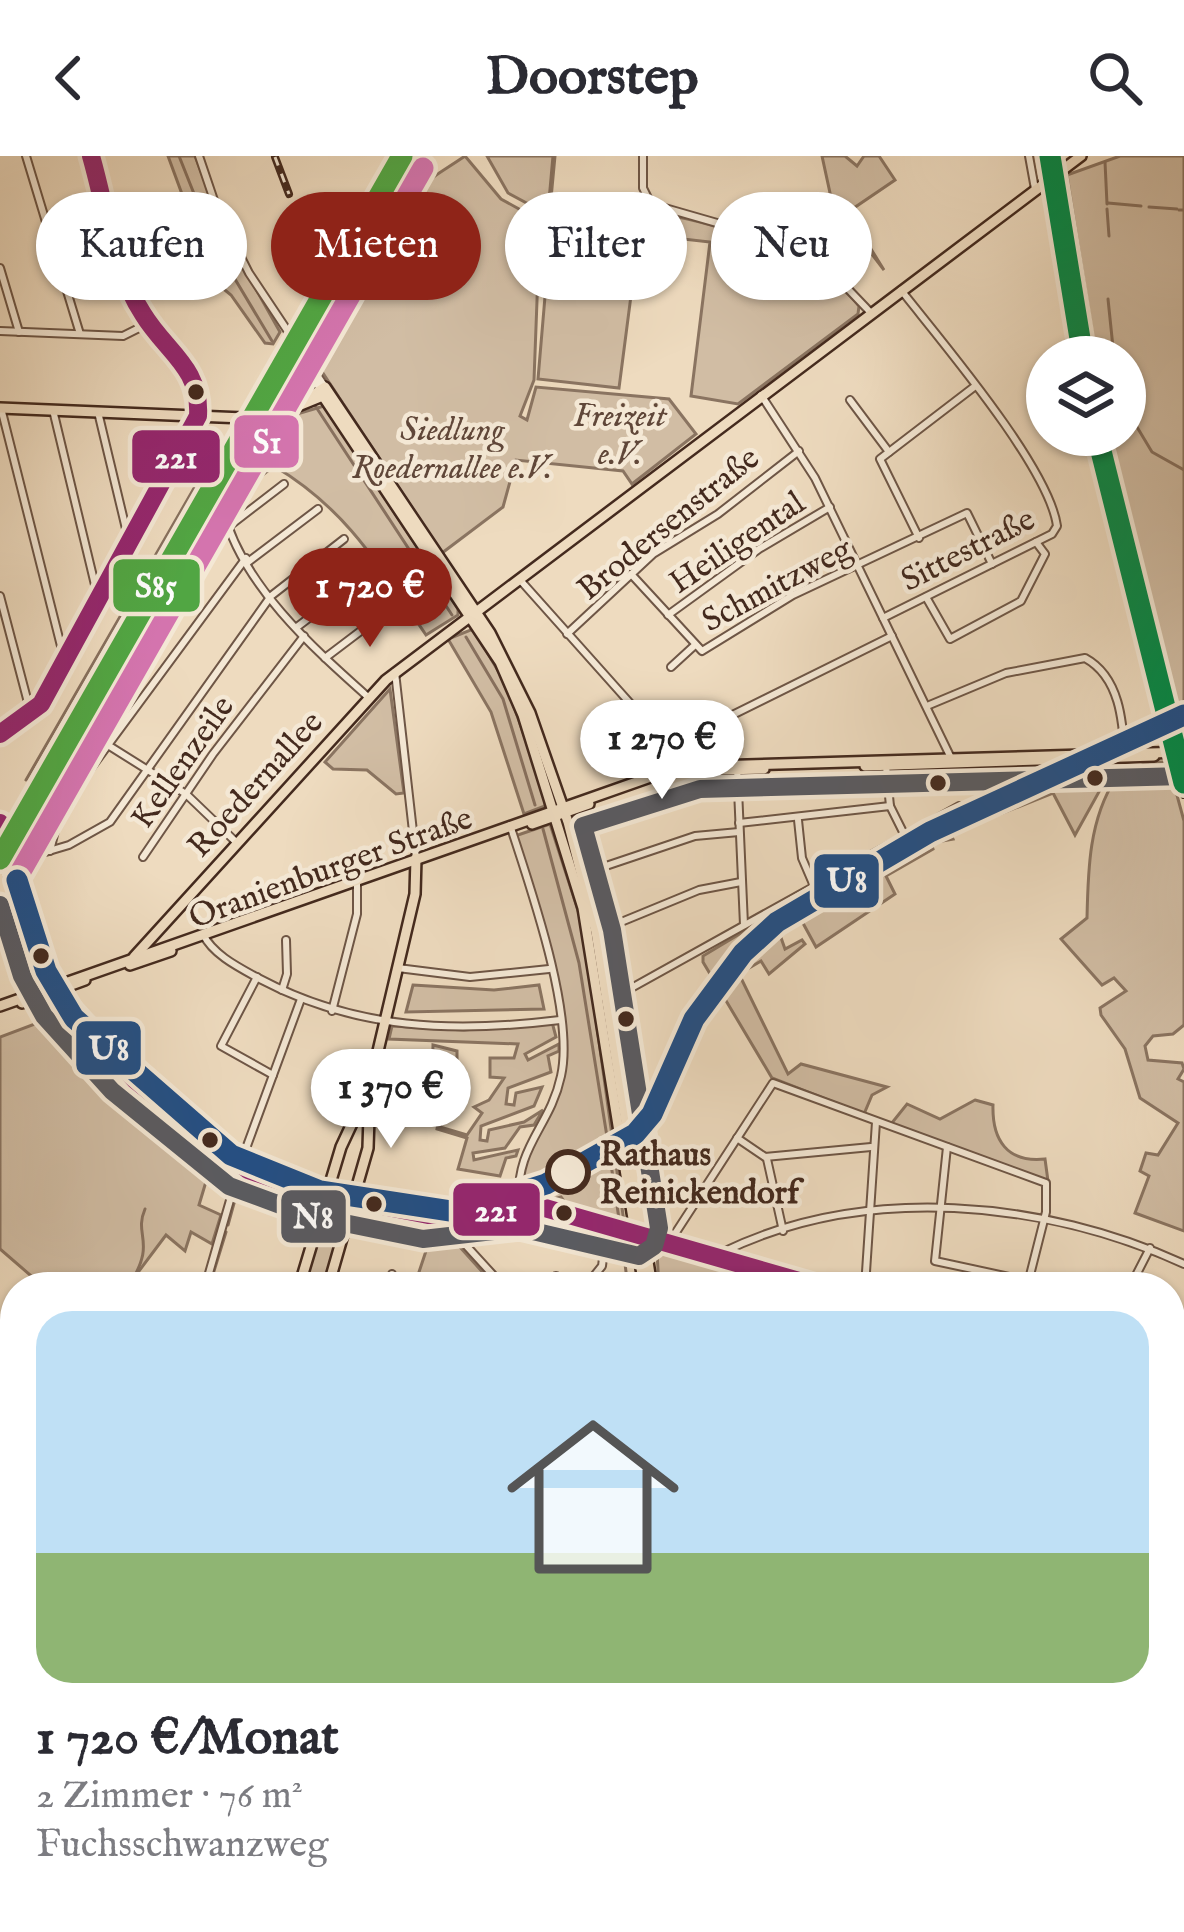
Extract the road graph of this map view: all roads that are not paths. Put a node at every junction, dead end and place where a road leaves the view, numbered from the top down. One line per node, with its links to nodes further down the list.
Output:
1 (26, 156): 15 (street)
2 (91, 156): 12 (street)
3 (199, 156): 17 (street)
4 (643, 156): 11 (street)
5 (1029, 156): 8 (street)
6 (1093, 156): 7 (main road, Roedernallee)
7 (1078, 158): 8 (main road, Roedernallee)
8 (1035, 189): 10 (main road, Roedernallee)
9 (0, 268): 14 (street)
10 (901, 290): 11 (main road, Roedernallee); 16 (street)
11 (871, 313): 18 (main road, Roedernallee)
12 (148, 323): 15 (street); 23 (street)
13 (0, 331): 14 (street)
14 (19, 332): 15 (street)
15 (80, 334)
16 (974, 386): 25 (street); 34 (street, Sittestraße)
17 (325, 391): 23 (main road); 46 (main road)
18 (761, 395): 24 (street); 40 (main road, Roedernallee)
19 (850, 400): 25 (street)
20 (0, 408): 21 (main road); 54 (street)
21 (53, 410): 22 (main road); 41 (street)
22 (98, 412): 23 (main road); 31 (street)
23 (198, 416): 31 (street)
24 (799, 451): 28 (street); 39 (street, Brodersenstraße)
25 (884, 456): 32 (street)
26 (237, 481): 30 (street)
27 (284, 484): 30 (street)
28 (830, 507): 37 (street); 47 (street, Heiligental)
29 (318, 508): 35 (street)
30 (228, 526): 35 (street)
31 (133, 537): 41 (street)
32 (919, 538): 36 (street, Schmitzweg); 37 (street, Schmitzweg)
33 (344, 539): 43 (street)
34 (1036, 542): 36 (street, Sittestraße); 44 (street)
35 (247, 560): 43 (street); 62 (street)
36 (992, 564): 44 (street, Sittestraße)
37 (857, 565): 48 (street); 53 (street, Schmitzweg)
38 (368, 573): 49 (street)
39 (631, 574): 47 (street, Schmitzweg); 50 (street, Brodersenstraße)
40 (519, 578): 46 (main road, Roedernallee); 50 (street)
41 (103, 593): 54 (street)
42 (0, 596): 60 (street)
43 (271, 596): 49 (street); 68 (street)
44 (926, 597): 48 (street, Sittestraße)
45 (391, 608): 55 (street)
46 (473, 615): 57 (main road, Roedernallee); 72 (main road)
47 (668, 615): 53 (street, Schmitzweg)
48 (883, 618): 52 (street)
49 (297, 627): 51 (street)
50 (567, 634): 52 (street)
51 (304, 636): 55 (street); 69 (street, Kellenzeile)
52 (892, 636): 59 (street)
53 (695, 645): 56 (street)
54 (69, 655): 60 (street)
55 (325, 658): 58 (street)
56 (671, 668)
57 (395, 672): 58 (main road, Roedernallee); 82 (street)
58 (368, 697): 78 (main road, Roedernallee)
59 (927, 706): 64 (street); 65 (street)
60 (32, 715): 61 (street)
61 (0, 734)
62 (111, 747): 68 (street); 80 (street)
63 (1184, 752): 64 (main road, Oranienburger Straße)
64 (1125, 755): 65 (main road, Oranienburger Straße)
65 (952, 760): 66 (main road, Oranienburger Straße)
66 (886, 762): 67 (main road, Oranienburger Straße); 70 (street)
67 (737, 767): 72 (main road, Oranienburger Straße); 75 (street)
68 (146, 770): 69 (street); 80 (street)
69 (186, 794): 78 (street); 81 (street, Kellenzeile)
70 (890, 806): 73 (street); 77 (street)
71 (959, 806): 77 (street)
72 (560, 811): 76 (main road, Oranienburger Straße); 103 (main road)
73 (798, 820): 75 (street); 88 (street)
74 (0, 823): 83 (main road)
75 (739, 827): 84 (street); 86 (street)
76 (511, 828): 82 (main road, Oranienburger Straße); 98 (street)
77 (904, 836): 88 (street)
78 (236, 843): 91 (main road, Roedernallee)
79 (0, 845): 89 (main road)
80 (50, 851): 83 (street)
81 (143, 857)
82 (416, 861): 85 (main road, Oranienburger Straße); 97 (main road)
83 (12, 862): 89 (main road)
84 (594, 870)
85 (382, 873): 87 (main road, Oranienburger Straße); 93 (main road, Oranienburger Straße)
86 (741, 882): 90 (street); 92 (street)
87 (357, 884): 93 (main road, Oranienburger Straße); 106 (street)
88 (814, 886): 90 (street)
89 (18, 894): 101 (main road)
90 (744, 925): 103 (street)
91 (162, 926): 95 (main road, Roedernallee); 96 (main road, Roedernallee)
92 (610, 927)
93 (204, 937): 95 (main road, Oranienburger Straße); 100 (street)
94 (286, 940): 102 (street)
95 (154, 953): 96 (main road, Oranienburger Straße); 99 (main road, Oranienburger Straße)
96 (134, 957): 99 (main road, Oranienburger Straße)
97 (398, 968): 98 (street); 108 (main road)
98 (550, 969): 107 (street)
99 (98, 972): 101 (main road, Oranienburger Straße)
100 (257, 977): 102 (street); 109 (street)
101 (51, 989): 105 (main road, Oranienburger Straße); 116 (main road)
102 (282, 990): 104 (street)
103 (603, 997): 126 (main road)
104 (301, 999): 106 (street); 109 (street)
105 (0, 1008)
106 (332, 1011): 108 (street)
107 (560, 1020): 108 (street); 119 (street)
108 (385, 1023): 110 (main road)
109 (273, 1076): 116 (street)
110 (370, 1085): 117 (main road); 118 (main road)
111 (876, 1121): 112 (street); 113 (street); 114 (street)
112 (736, 1138): 115 (street); 127 (street)
113 (871, 1147): 115 (street); 121 (street)
114 (947, 1148): 120 (street); 123 (street)
115 (766, 1157): 125 (street)
116 (240, 1166): 117 (main road); 131 (street)
117 (325, 1196): 118 (main road); 132 (main road)
118 (355, 1200): 122 (main road); 133 (main road)
119 (519, 1204): 122 (main road); 124 (main road)
120 (940, 1209): 121 (street); 123 (street); 139 (street)
121 (872, 1214): 125 (street); 138 (street)
122 (448, 1216): 134 (street)
123 (1045, 1217): 128 (street); 140 (street)
124 (610, 1227): 126 (main road); 135 (street)
125 (783, 1231): 129 (street)
126 (640, 1237): 127 (main road); 136 (main road)
127 (668, 1246): 137 (main road)
128 (1150, 1248): 130 (street); 141 (street)
129 (723, 1252)
130 (1184, 1264)
131 (209, 1272)
132 (303, 1272)
133 (333, 1272)
134 (490, 1272)
135 (596, 1272)
136 (646, 1272)
137 (764, 1272)
138 (866, 1272)
139 (979, 1272)
140 (1031, 1272)
141 (1138, 1272)

